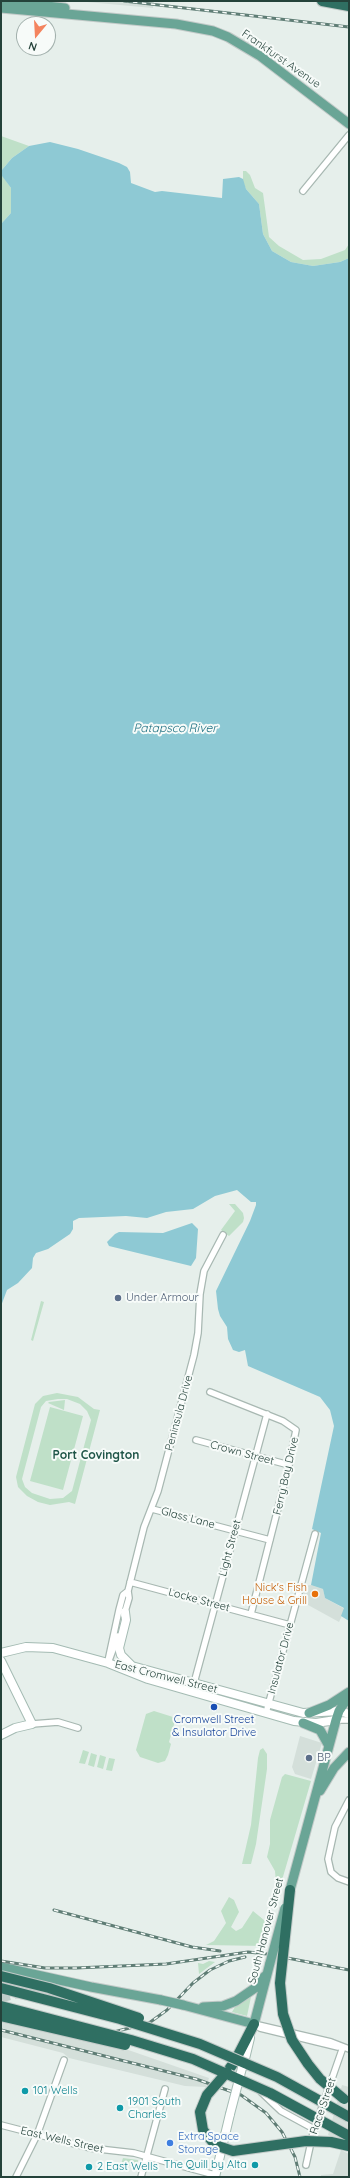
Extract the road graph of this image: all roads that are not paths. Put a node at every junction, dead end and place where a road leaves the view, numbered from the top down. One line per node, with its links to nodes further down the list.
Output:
1 (1, 1): 3 (main road, Frankfurst Avenue)
2 (322, 1): 4 (highway)
3 (12, 6): 5 (main road, Frankfurst Avenue); 6 (main road, Frankfurst Avenue)
4 (349, 6)
5 (1, 8)
6 (92, 14): 7 (main road, Frankfurst Avenue); 8 (main road, Frankfurst Avenue)
7 (349, 116)
8 (349, 124)
9 (349, 135): 10 (street)
10 (303, 191)
11 (223, 1235): 17 (street, Peninsula Drive)
12 (210, 1392): 13 (street, Ferry Bay Drive)
13 (267, 1414): 15 (street, Light Street); 16 (street, Ferry Bay Drive)
14 (196, 1440): 15 (street, Crown Street)
15 (255, 1456): 16 (street, Crown Street); 18 (street, Light Street)
16 (289, 1465): 20 (street, Ferry Bay Drive)
17 (152, 1509): 18 (street, Glass Lane); 21 (street, Peninsula Drive)
18 (234, 1530): 20 (street, Glass Lane); 23 (street, Light Street)
19 (315, 1534): 26 (street, Insulator Drive)
20 (270, 1540): 25 (street, Ferry Bay Drive)
21 (130, 1582): 22 (street, Peninsula Drive); 23 (street, Locke Street)
22 (128, 1591): 24 (street, Peninsula Drive); 29 (street, Peninsula Drive)
23 (215, 1604): 25 (street, Locke Street); 31 (street, Light Street)
24 (125, 1612): 29 (street, Peninsula Drive); 30 (street)
25 (251, 1614): 26 (street, Locke Street)
26 (290, 1625): 34 (street, Insulator Drive)
27 (1, 1653): 29 (street)
28 (1, 1661): 41 (street)
29 (108, 1663): 30 (street, East Cromwell Street); 35 (street, East Cromwell Street)
30 (132, 1666): 31 (street, East Cromwell Street)
31 (194, 1683): 34 (street, East Cromwell Street)
32 (349, 1692): 36 (main road)
33 (349, 1696): 38 (main road, South Hanover Street)
34 (269, 1703): 35 (street, Insulator Drive); 36 (street, East Cromwell Street)
35 (266, 1713): 40 (street, East Cromwell Street)
36 (308, 1713): 38 (street, East Cromwell Street)
37 (349, 1714): 38 (street)
38 (338, 1715): 39 (street); 40 (street); 44 (main road, South Hanover Street)
39 (349, 1720)
40 (303, 1723): 44 (main road)
41 (32, 1724): 42 (street); 43 (street)
42 (78, 1728)
43 (1, 1735)
44 (329, 1746): 47 (main road, South Hanover Street)
45 (349, 1752): 47 (main road)
46 (349, 1800): 48 (street)
47 (312, 1806): 49 (main road, South Hanover Street)
48 (349, 1882)
49 (290, 1890): 51 (main road, South Hanover Street, bridge); 68 (highway, bridge)
50 (1, 1968): 53 (main road)
51 (267, 1974): 56 (main road); 61 (main road, South Hanover Street)
52 (1, 1976): 62 (highway, bridge)
53 (91, 1987): 55 (main road); 57 (main road, bridge)
54 (1, 1988): 62 (highway, bridge)
55 (34, 1990)
56 (236, 2001): 57 (main road); 60 (main road)
57 (183, 2005): 60 (main road)
58 (1, 2006): 65 (highway, bridge)
59 (1, 2016): 65 (highway, bridge)
60 (228, 2017): 61 (main road)
61 (254, 2024): 63 (street); 74 (highway, bridge); 77 (street, South Hanover Street, bridge)
62 (169, 2033): 69 (highway, bridge)
63 (343, 2047): 64 (street); 71 (street, Race Street)
64 (349, 2049)
65 (182, 2057): 71 (street); 73 (highway, bridge)
66 (64, 2060): 72 (street)
67 (165, 2089): 75 (street)
68 (349, 2103)
69 (349, 2116)
70 (1, 2125): 72 (street, East Wells Street)
71 (314, 2129): 76 (street, Race Street)
72 (37, 2135): 75 (street, East Wells Street); 78 (street)
73 (349, 2136)
74 (349, 2146)
75 (147, 2156): 77 (street, East Wells Street); 79 (street)
76 (306, 2165)
77 (215, 2176)
78 (16, 2177)
79 (141, 2177)

